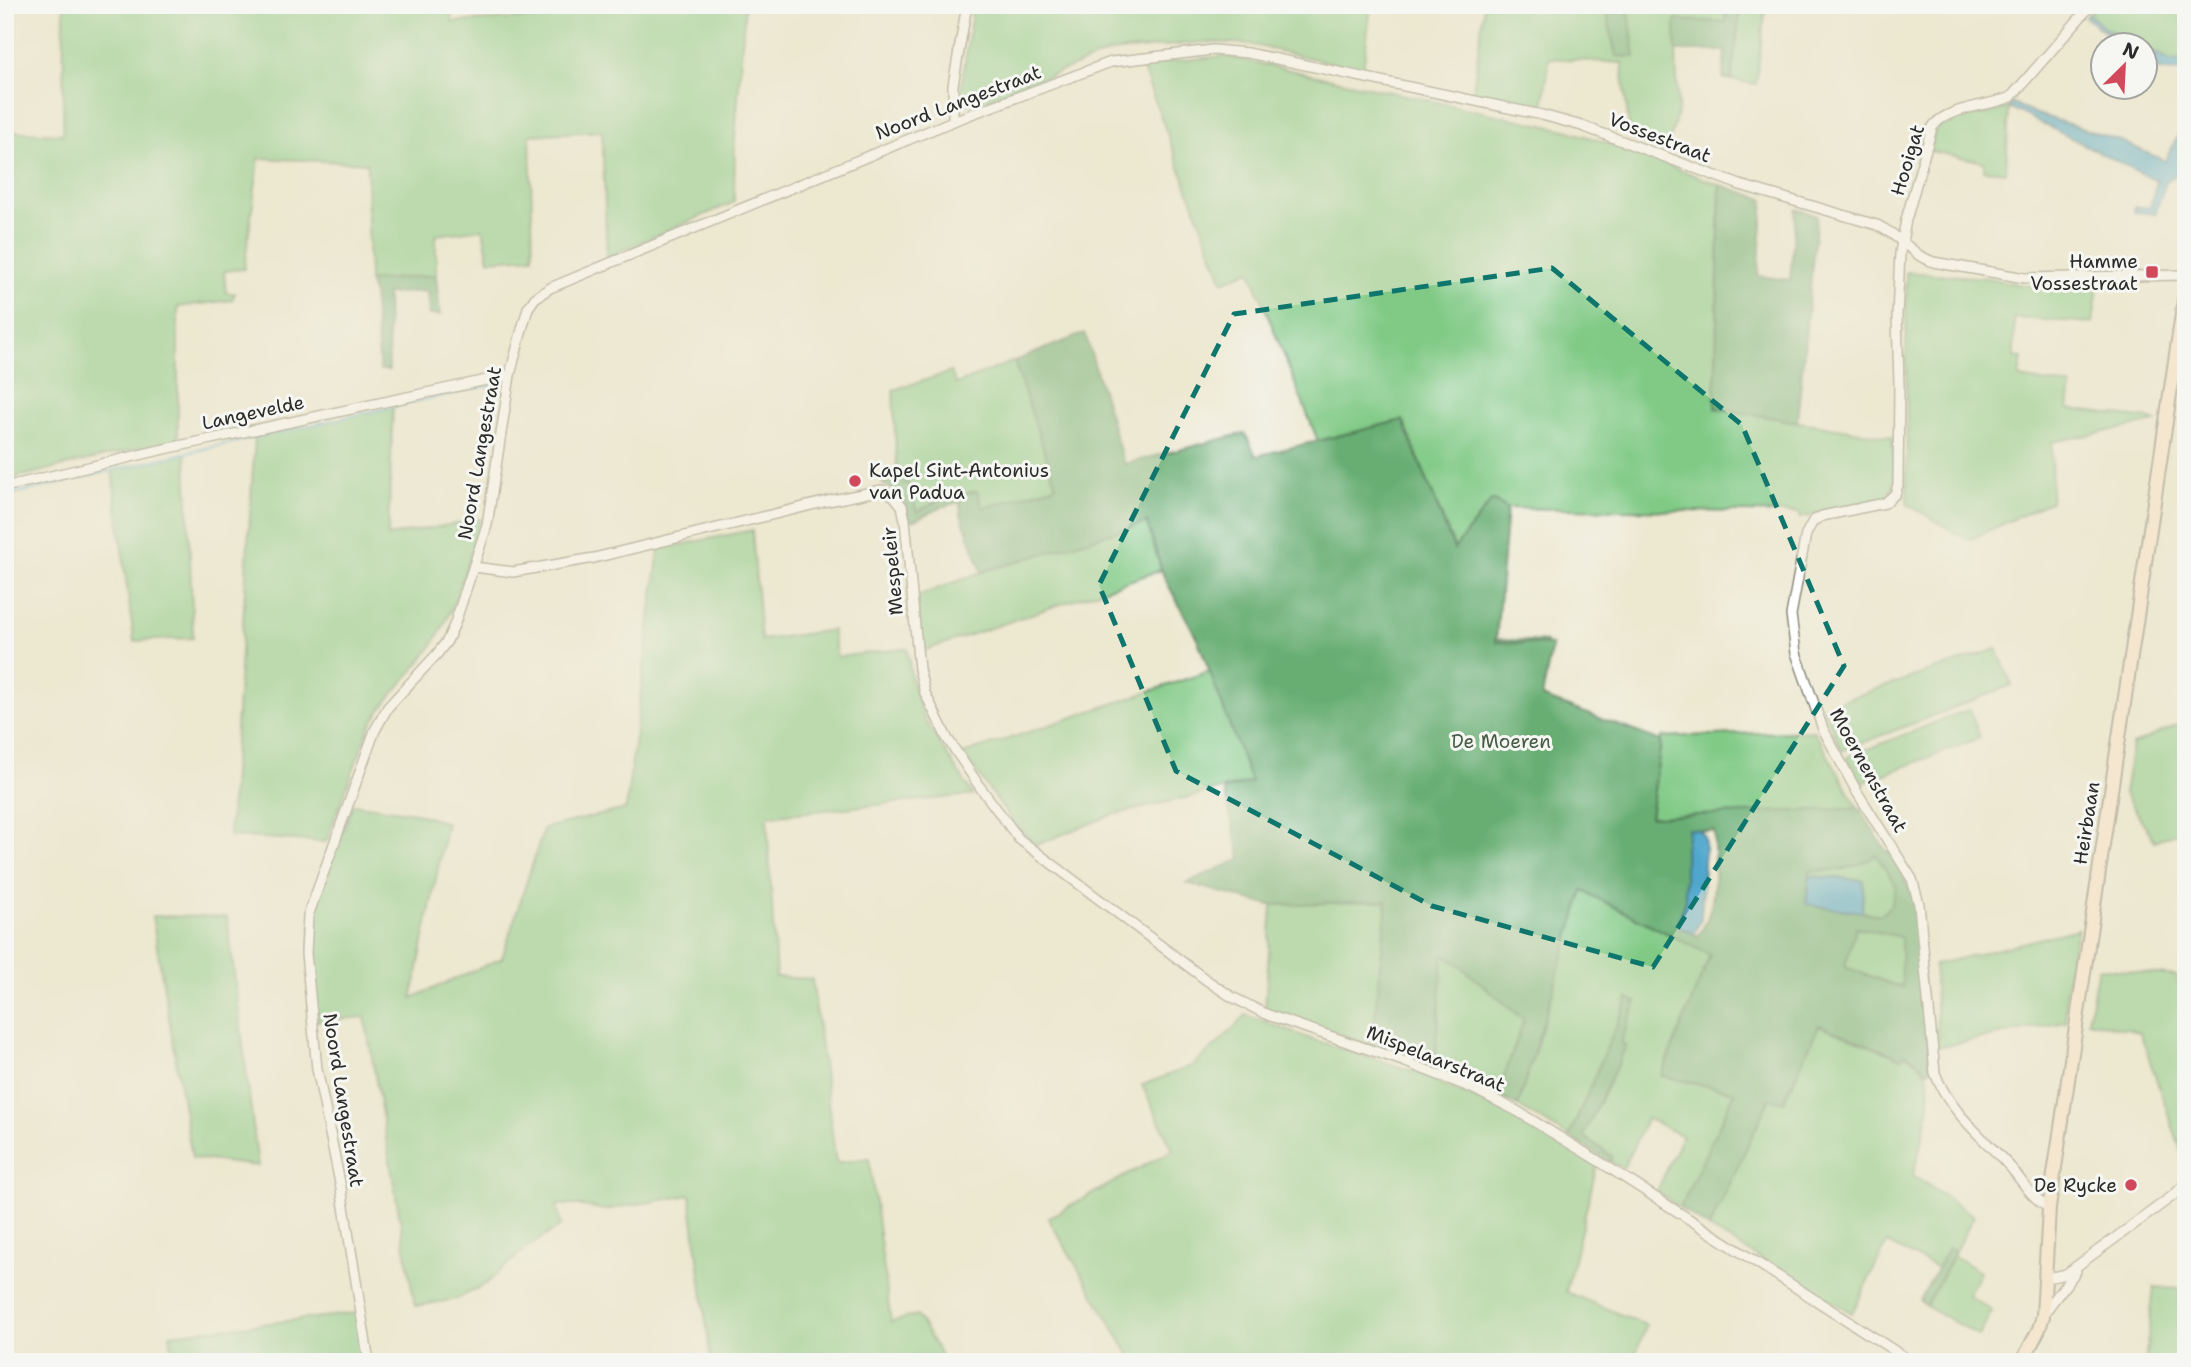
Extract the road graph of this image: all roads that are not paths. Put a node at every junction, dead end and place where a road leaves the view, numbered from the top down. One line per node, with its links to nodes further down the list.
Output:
1 (967, 5): 4 (street)
2 (2091, 5): 5 (street, Hooigat)
3 (1111, 62): 4 (street, Noord Langestraat); 5 (street, Vossestraat)
4 (953, 121): 8 (street, Noord Langestraat)
5 (1902, 240): 6 (street, Vossestraat); 13 (street, Moernenstraat)
6 (2186, 275)
7 (2186, 287): 13 (main road, Heirbaan)
8 (510, 375): 9 (street, Langevelde); 10 (street, Noord Langestraat)
9 (5, 487)
10 (474, 567): 11 (street, Mespeleir); 17 (street, Noord Langestraat)
11 (1052, 864): 18 (street, Mispelaarstraat)
12 (2186, 1183): 14 (street)
13 (2049, 1208): 15 (main road, Heirbaan)
14 (2083, 1262): 15 (street); 16 (street)
15 (2046, 1274): 16 (main road, Heirbaan)
16 (2043, 1314): 19 (main road, Heirbaan)
17 (369, 1362)
18 (1912, 1362)
19 (2022, 1362)

